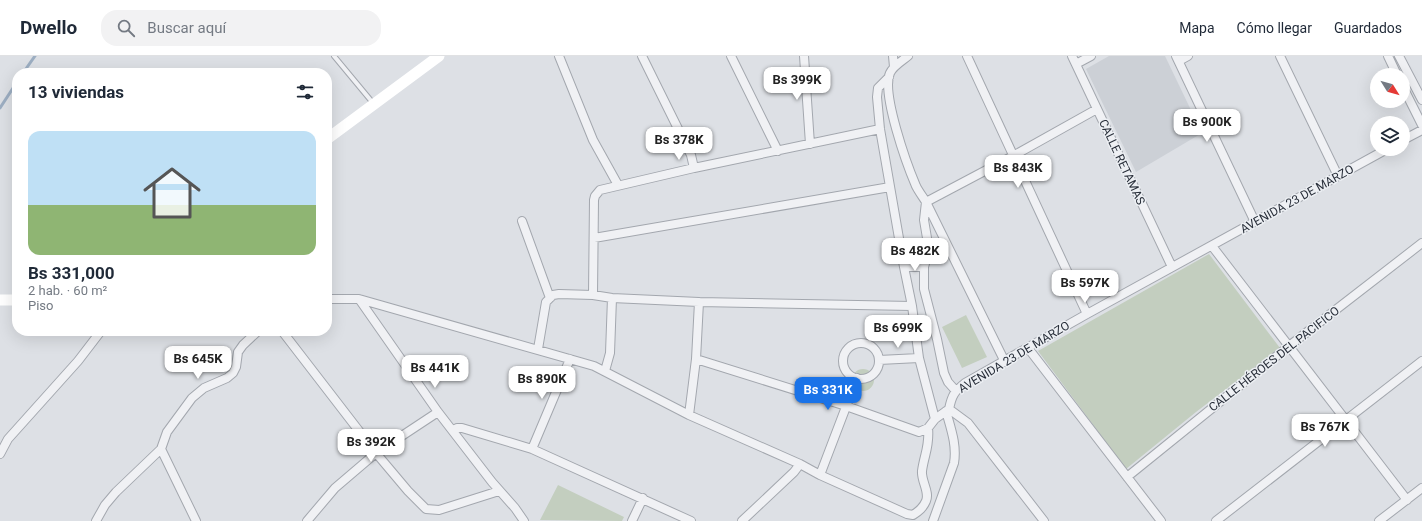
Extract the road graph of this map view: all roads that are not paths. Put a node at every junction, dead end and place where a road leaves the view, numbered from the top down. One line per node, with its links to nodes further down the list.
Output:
1 (334, 56): 23 (lane)
2 (439, 56): 23 (street)
3 (559, 56): 36 (street)
4 (642, 56): 34 (street)
5 (731, 56): 31 (street)
6 (804, 56): 30 (street)
7 (893, 56): 18 (street)
8 (908, 56): 18 (street)
9 (967, 56): 32 (street)
10 (1072, 56): 17 (street, CALLE RETAMAS)
11 (1091, 56): 17 (street)
12 (1188, 56): 16 (street)
13 (1280, 56): 35 (street)
14 (1388, 56): 19 (street)
15 (1399, 56): 21 (street)
16 (1178, 59): 40 (street)
17 (1076, 64): 24 (street, CALLE RETAMAS)
18 (894, 67): 20 (street)
19 (1394, 68)
20 (889, 77): 26 (street); 38 (street)
21 (1422, 100)
22 (1410, 101): 25 (street)
23 (374, 104): 28 (street)
24 (1097, 109): 32 (street); 46 (street, CALLE RETAMAS)
25 (1422, 125)
26 (880, 129): 30 (street); 37 (street)
27 (1422, 130): 29 (street)
28 (332, 135)
29 (1410, 136)
30 (810, 144): 31 (street)
31 (778, 151): 34 (street)
32 (1014, 156): 38 (street); 56 (street)
33 (1374, 156): 35 (street, AVENIDA 23 DE MARZO)
34 (694, 168): 36 (street)
35 (1338, 176): 40 (street, AVENIDA 23 DE MARZO)
36 (618, 185): 41 (street)
37 (890, 187): 41 (street); 44 (street)
38 (926, 202): 45 (street); 68 (street)
39 (522, 221): 48 (street)
40 (1255, 222): 43 (street, AVENIDA 23 DE MARZO)
41 (594, 238): 47 (street)
42 (1422, 243): 60 (street, CALLE HÉROES DEL PACIFICO)
43 (1212, 246): 46 (street, AVENIDA 23 DE MARZO); 60 (street)
44 (904, 267): 45 (street); 55 (street)
45 (924, 267): 71 (street)
46 (1172, 267): 56 (street, AVENIDA 23 DE MARZO)
47 (593, 295): 48 (street); 49 (street)
48 (550, 298): 62 (street)
49 (612, 298): 54 (street); 69 (street)
50 (332, 299): 51 (street)
51 (359, 299): 62 (street); 74 (street)
52 (0, 300): 53 (street)
53 (12, 300)
54 (699, 302): 55 (street); 65 (street)
55 (912, 306): 63 (street)
56 (1087, 314): 61 (street, AVENIDA 23 DE MARZO)
57 (97, 336): 83 (street)
58 (253, 336): 80 (street)
59 (286, 336): 82 (street)
60 (1289, 346): 77 (street); 86 (street, CALLE HÉROES DEL PACIFICO)
61 (1028, 348): 68 (street, AVENIDA 23 DE MARZO); 86 (street)
62 (538, 350): 64 (street)
63 (919, 358): 66 (street); 76 (street)
64 (570, 359): 69 (street); 81 (street)
65 (696, 359): 72 (street); 75 (street)
66 (879, 360): 70 (street); 70 (street)
67 (1422, 361): 77 (street)
68 (1005, 362): 71 (street, AVENIDA 23 DE MARZO)
69 (605, 371): 75 (street)
70 (857, 378): 72 (street)
71 (956, 391): 73 (street, AVENIDA 23 DE MARZO)
72 (846, 406): 78 (street); 85 (street)
73 (948, 410): 76 (street); 98 (street); 99 (street)
74 (438, 412): 79 (street); 82 (street)
75 (690, 415): 84 (street)
76 (934, 419): 78 (street)
77 (1345, 420): 90 (street); 101 (street)
78 (928, 428): 85 (street)
79 (453, 431): 81 (street); 88 (street)
80 (161, 449): 91 (street); 92 (street)
81 (532, 449): 89 (street)
82 (376, 453): 88 (street); 93 (street)
83 (0, 454)
84 (800, 464): 85 (street); 97 (street)
85 (820, 475)
86 (1127, 477): 100 (street)
87 (1422, 488): 90 (street)
88 (499, 491): 94 (street)
89 (643, 498): 95 (street); 96 (street)
90 (1407, 500): 102 (street)
91 (96, 521)
92 (196, 521)
93 (307, 521)
94 (524, 521)
95 (632, 521)
96 (691, 521)
97 (742, 521)
98 (933, 521)
99 (1044, 521)
100 (1161, 521)
101 (1216, 521)
102 (1379, 521)

